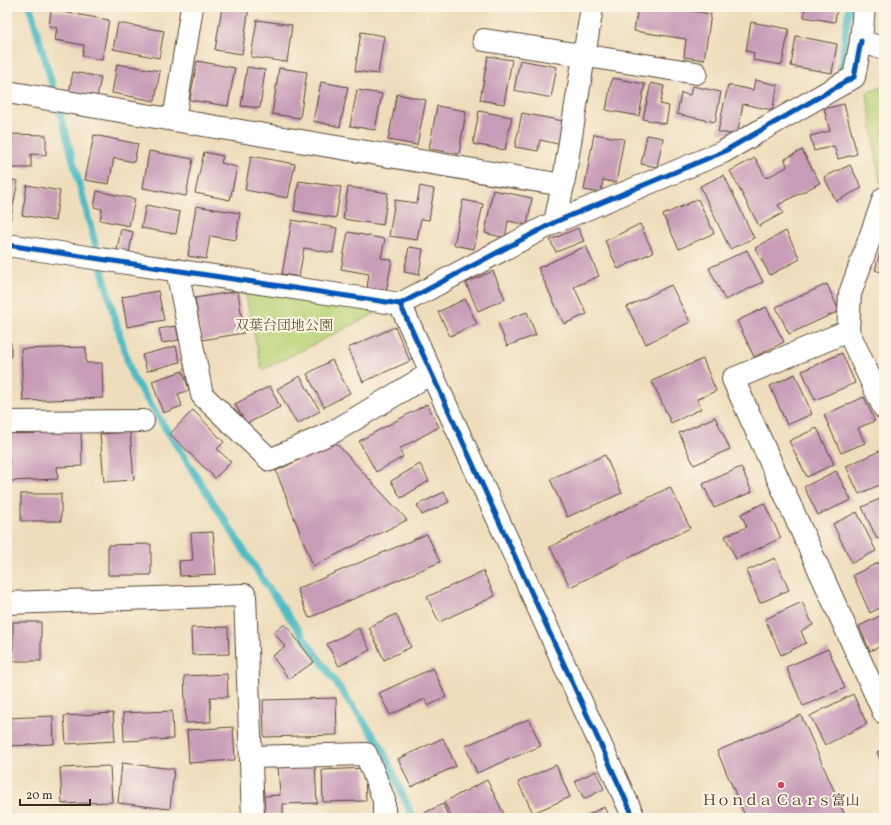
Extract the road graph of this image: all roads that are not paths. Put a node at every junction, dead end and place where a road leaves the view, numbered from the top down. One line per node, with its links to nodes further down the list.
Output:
1 (192, 7): 10 (street)
2 (592, 7): 7 (street)
3 (864, 7): 5 (street)
4 (484, 40): 7 (street)
5 (861, 42): 6 (street); 13 (street)
6 (884, 49)
7 (584, 56): 8 (street); 11 (street)
8 (696, 73)
9 (7, 92): 10 (street)
10 (174, 120): 11 (street)
11 (563, 185): 13 (street)
12 (884, 198): 17 (street)
13 (555, 222): 16 (street)
14 (7, 245): 15 (street)
15 (177, 270): 16 (street); 18 (street)
16 (400, 304): 18 (street)
17 (848, 331): 19 (street); 23 (street)
18 (431, 373): 27 (street)
19 (884, 408)
20 (143, 421): 21 (street)
21 (7, 422)
22 (7, 603): 24 (street)
23 (884, 713)
24 (251, 757): 25 (street); 26 (street)
25 (252, 818)
26 (384, 818)
27 (634, 818)

